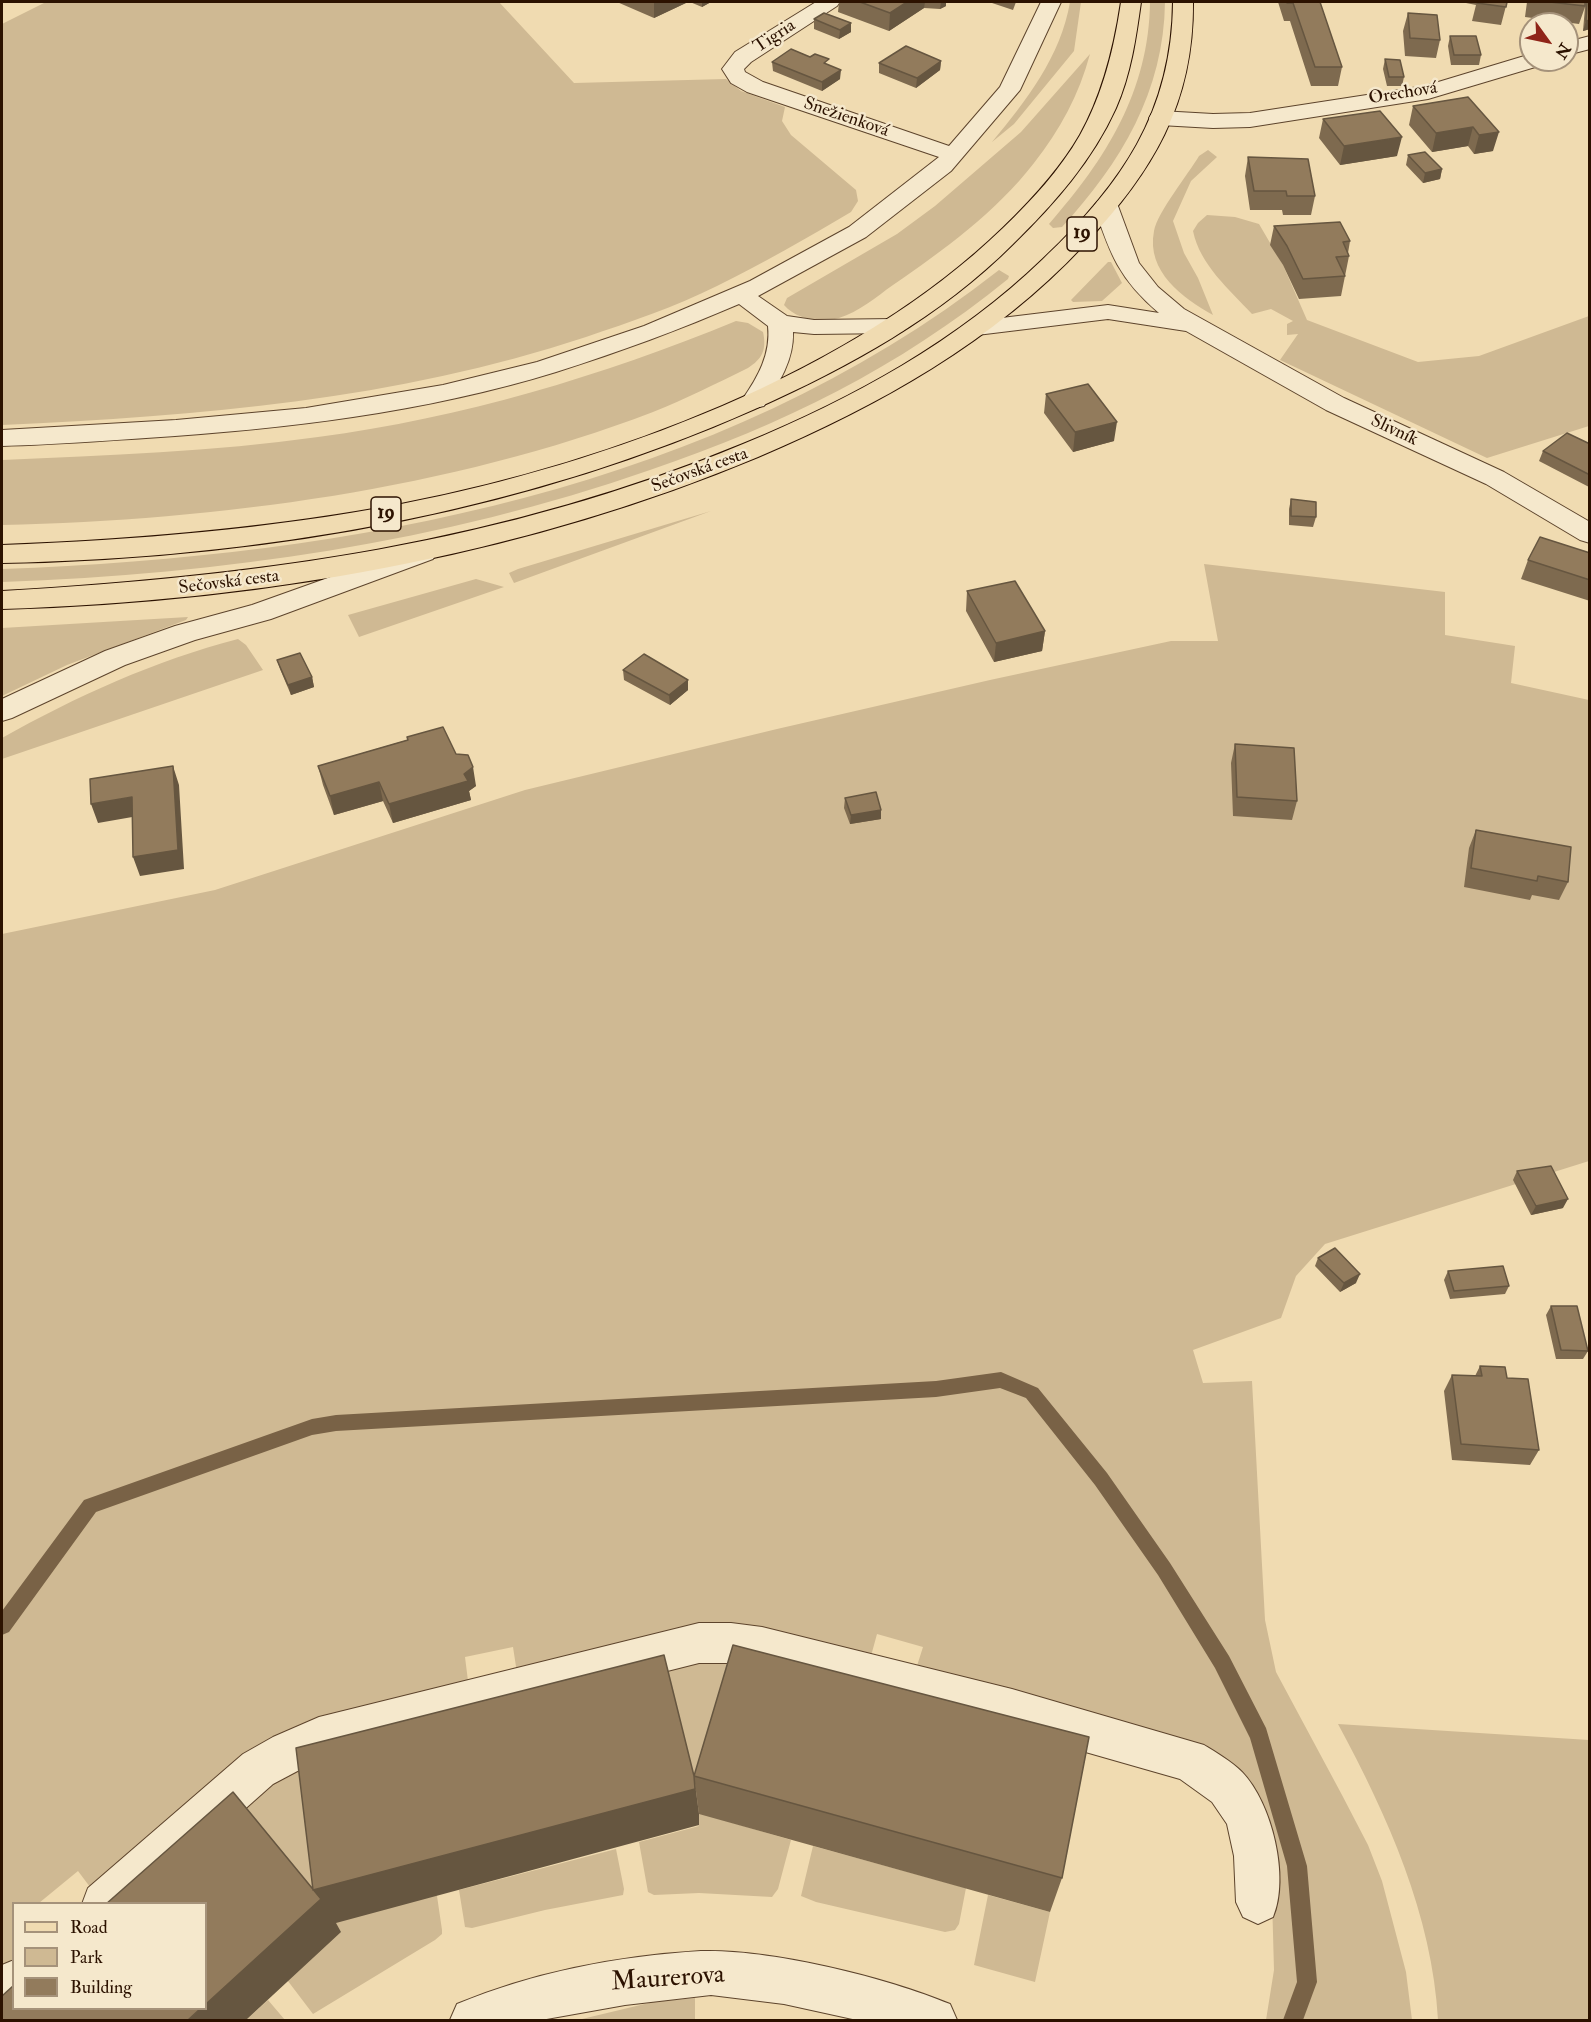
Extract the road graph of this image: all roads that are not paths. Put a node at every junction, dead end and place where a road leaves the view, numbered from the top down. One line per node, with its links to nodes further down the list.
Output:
1 (830, 2): 6 (street, Tigria)
2 (1051, 2): 8 (street)
3 (1131, 2): 12 (main road, 19)
4 (1183, 2): 7 (main road, Sečovská cesta / 19)
5 (1519, 65): 7 (street, Orechová)
6 (740, 79): 8 (street, Snežienková)
7 (1160, 118): 9 (main road, Sečovská cesta / 19)
8 (954, 155): 10 (street)
9 (1106, 206): 13 (main road, Sečovská cesta / 19); 14 (street)
10 (742, 295): 11 (street); 16 (street)
11 (780, 323): 12 (street); 15 (street)
12 (894, 326): 15 (main road, 19)
13 (977, 328): 14 (street); 18 (main road, Sečovská cesta / 19)
14 (1198, 328): 17 (street, Slivník)
15 (755, 400): 19 (main road, 19)
16 (2, 438)
17 (1590, 534)
18 (429, 551): 20 (main road, Sečovská cesta / 19); 21 (street)
19 (2, 554)
20 (2, 600)
21 (2, 711)
22 (106, 1902): 23 (street)
23 (1258, 1902)
24 (473, 2020): 25 (street, Maurerova)
25 (934, 2020)

